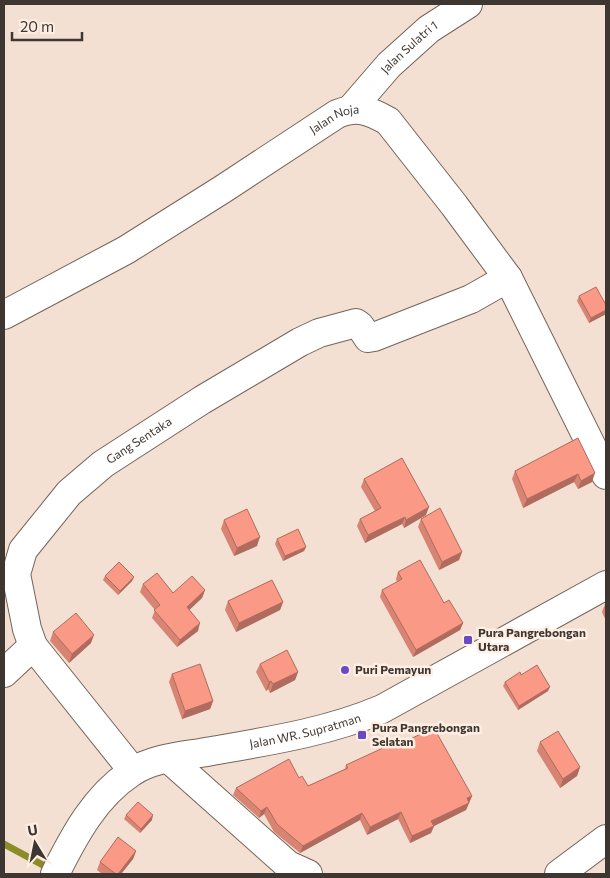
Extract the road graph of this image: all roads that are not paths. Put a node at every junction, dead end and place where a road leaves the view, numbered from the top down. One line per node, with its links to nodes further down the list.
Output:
1 (468, 4): 2 (street, Jalan Sulatri 1)
2 (379, 78): 3 (street, Jalan Sulatri 1); 4 (street, Jalan Sulatri 1)
3 (351, 109): 4 (street, Jalan Noja); 6 (street, Jalan Noja)
4 (388, 121): 5 (street, Jalan Noja)
5 (508, 278): 7 (street, Jalan Noja); 9 (street, Gang Sentaka)
6 (4, 315)
7 (606, 475)
8 (606, 585): 11 (street, Jalan WR. Supratman)
9 (33, 646): 10 (street); 12 (street, Gang Sentaka)
10 (4, 673)
11 (169, 759): 12 (street, Jalan WR. Supratman); 15 (street)
12 (133, 771): 14 (street, Jalan WR. Supratman)
13 (606, 839): 16 (street)
14 (60, 864)
15 (308, 874)
16 (559, 874)

